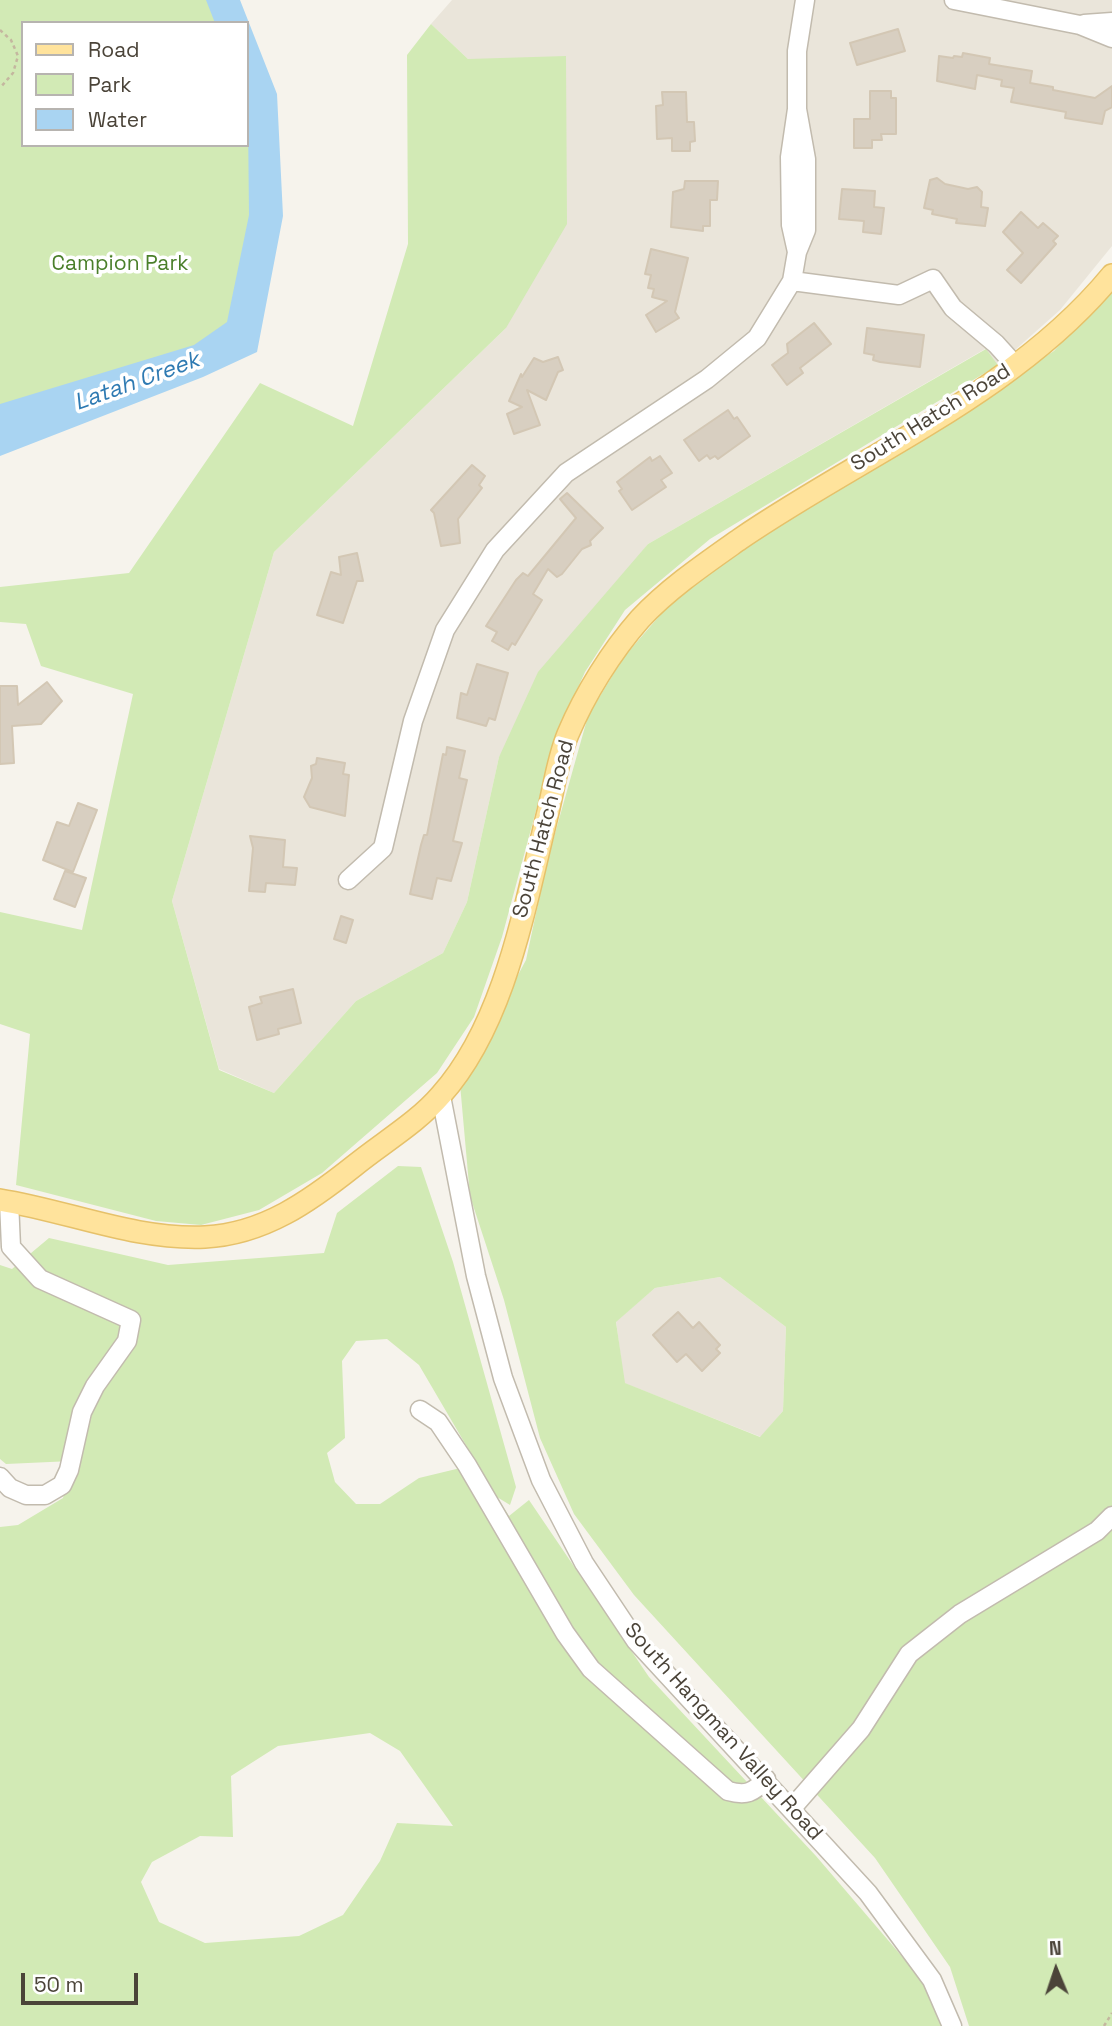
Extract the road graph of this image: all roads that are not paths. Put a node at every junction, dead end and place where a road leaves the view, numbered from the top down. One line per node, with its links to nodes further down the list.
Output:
1 (805, 0): 7 (street)
2 (954, 0): 4 (street)
3 (1112, 22): 4 (street)
4 (1080, 25): 5 (street)
5 (1112, 38)
6 (1112, 275): 8 (main road, South Hatch Road)
7 (792, 281): 8 (street); 9 (street)
8 (1015, 365): 10 (main road, South Hatch Road)
9 (348, 880)
10 (441, 1096): 11 (main road, South Hatch Road); 15 (street, South Hangman Valley Road)
11 (4, 1200): 13 (street)
12 (420, 1410): 15 (street)
13 (0, 1477)
14 (1112, 1516): 16 (street)
15 (766, 1779): 16 (street, South Hangman Valley Road)
16 (792, 1808): 17 (street, South Hangman Valley Road)
17 (952, 2026)

